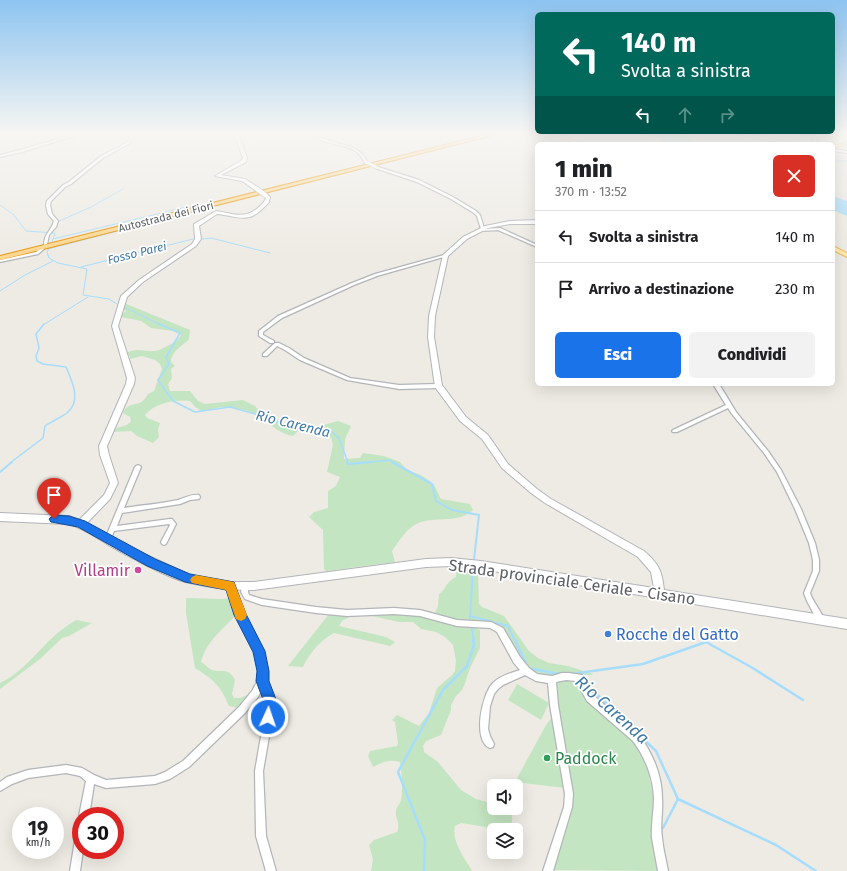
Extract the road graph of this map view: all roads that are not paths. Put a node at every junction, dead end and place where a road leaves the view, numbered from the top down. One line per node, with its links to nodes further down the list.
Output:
1 (80, 175): 8 (street)
2 (220, 175): 26 (street, bridge)
3 (327, 175): 14 (highway, Autostrada dei Fiori)
4 (331, 175): 14 (highway, Autostrada dei Fiori)
5 (399, 175): 7 (street, bridge)
6 (535, 222): 7 (street)
7 (480, 229): 9 (street); 12 (street)
8 (45, 244)
9 (535, 245)
10 (42, 249): 15 (street)
11 (835, 249): 13 (main road)
12 (445, 256): 16 (street); 18 (street)
13 (847, 256)
14 (0, 257)
15 (0, 261)
16 (272, 342)
17 (265, 355): 18 (street)
18 (438, 386): 32 (street)
19 (717, 386): 20 (street)
20 (729, 406): 21 (street); 33 (street)
21 (675, 431)
22 (138, 467): 24 (street)
23 (197, 497): 24 (street)
24 (119, 510): 27 (street)
25 (0, 517): 26 (street, Strada provinciale Ceriale - Cisano)
26 (81, 524): 28 (street, Strada provinciale Ceriale - Cisano)
27 (112, 529): 28 (street); 29 (street)
28 (108, 540): 30 (street, Strada provinciale Ceriale - Cisano)
29 (164, 542)
30 (230, 586): 31 (street, Strada provinciale Ceriale - Cisano); 37 (street)
31 (245, 586): 32 (street, Strada provinciale Ceriale - Cisano); 35 (street)
32 (659, 594): 33 (street, Strada provinciale Ceriale - Cisano)
33 (821, 620): 34 (street, Strada provinciale Ceriale - Cisano)
34 (847, 624)
35 (526, 671): 36 (street); 38 (street)
36 (552, 680): 45 (street); 46 (street)
37 (262, 681): 39 (street); 44 (street)
38 (490, 744)
39 (91, 779): 40 (street); 41 (street)
40 (0, 787)
41 (86, 807)
42 (77, 859): 43 (street)
43 (75, 871)
44 (271, 871)
45 (548, 871)
46 (663, 871)

